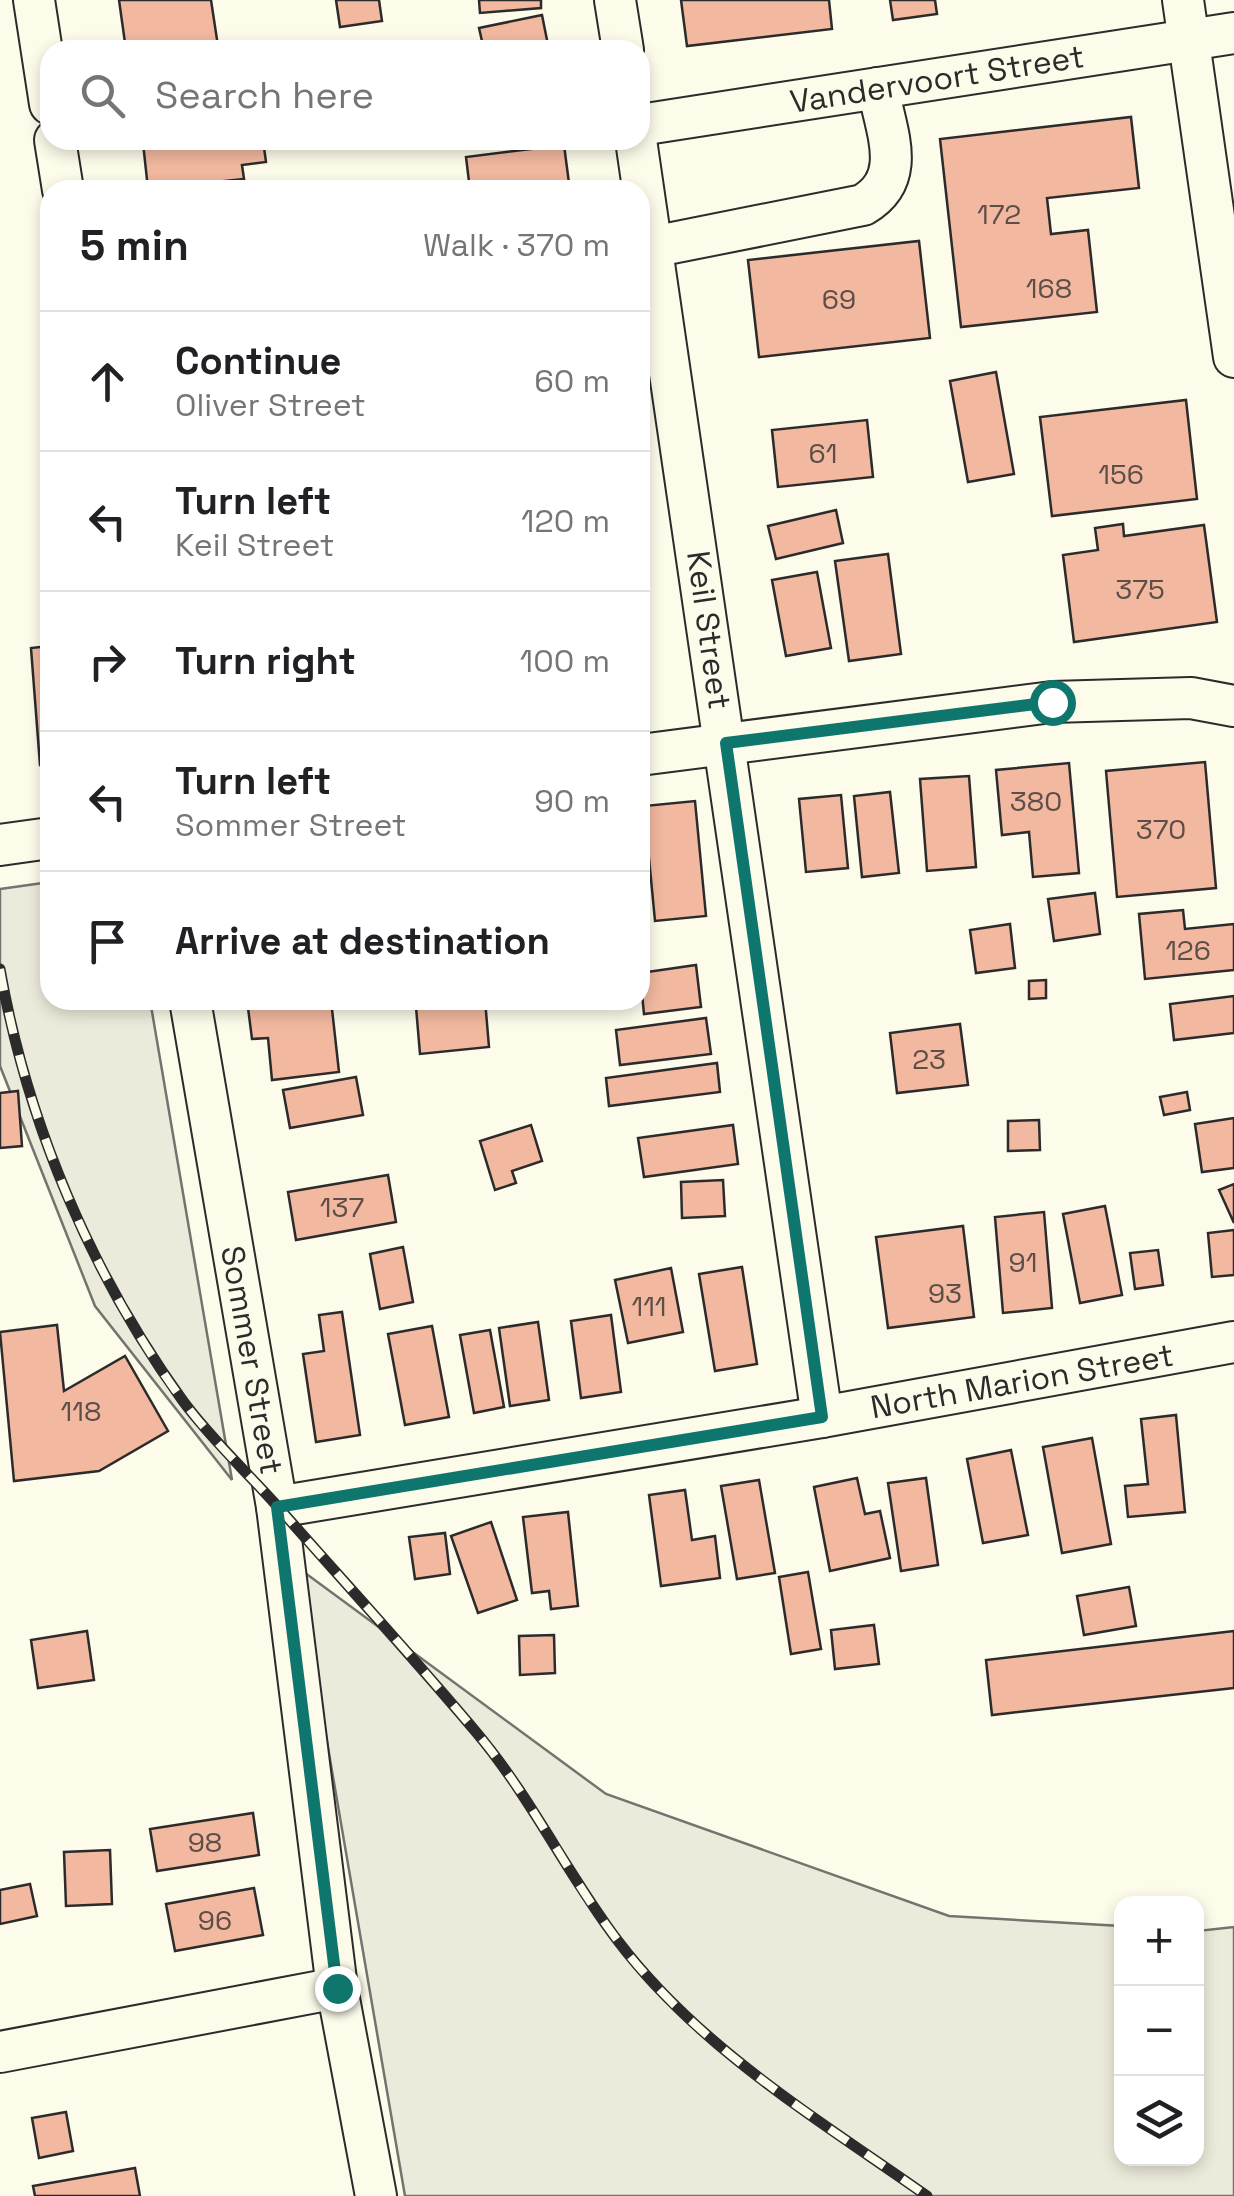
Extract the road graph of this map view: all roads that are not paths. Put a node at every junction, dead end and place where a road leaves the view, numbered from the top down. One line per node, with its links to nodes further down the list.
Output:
1 (34, 0): 5 (street)
2 (615, 0): 6 (street)
3 (1183, 0): 7 (street)
4 (1234, 34): 7 (street, Vandervoort Street)
5 (40, 40)
6 (621, 40)
7 (1190, 40): 8 (street, Vandervoort Street); 16 (street)
8 (878, 88): 9 (street, Vandervoort Street); 15 (street)
9 (650, 122)
10 (57, 150): 12 (street)
11 (637, 150): 13 (street, Keil Street)
12 (62, 180)
13 (642, 180)
14 (650, 234): 15 (street, Keil Street)
15 (652, 247): 18 (street, Keil Street)
16 (1234, 357)
17 (1234, 706): 18 (street)
18 (726, 743): 19 (street); 24 (street, Keil Street)
19 (650, 754)
20 (40, 839): 21 (street)
21 (0, 845)
22 (192, 1010): 25 (street, Sommer Street)
23 (1234, 1342): 24 (street, North Marion Street)
24 (822, 1417): 25 (street, North Marion Street)
25 (277, 1507): 26 (street, Sommer Street)
26 (337, 1988): 27 (street); 28 (street, Sommer Street)
27 (0, 2052)
28 (376, 2196)

